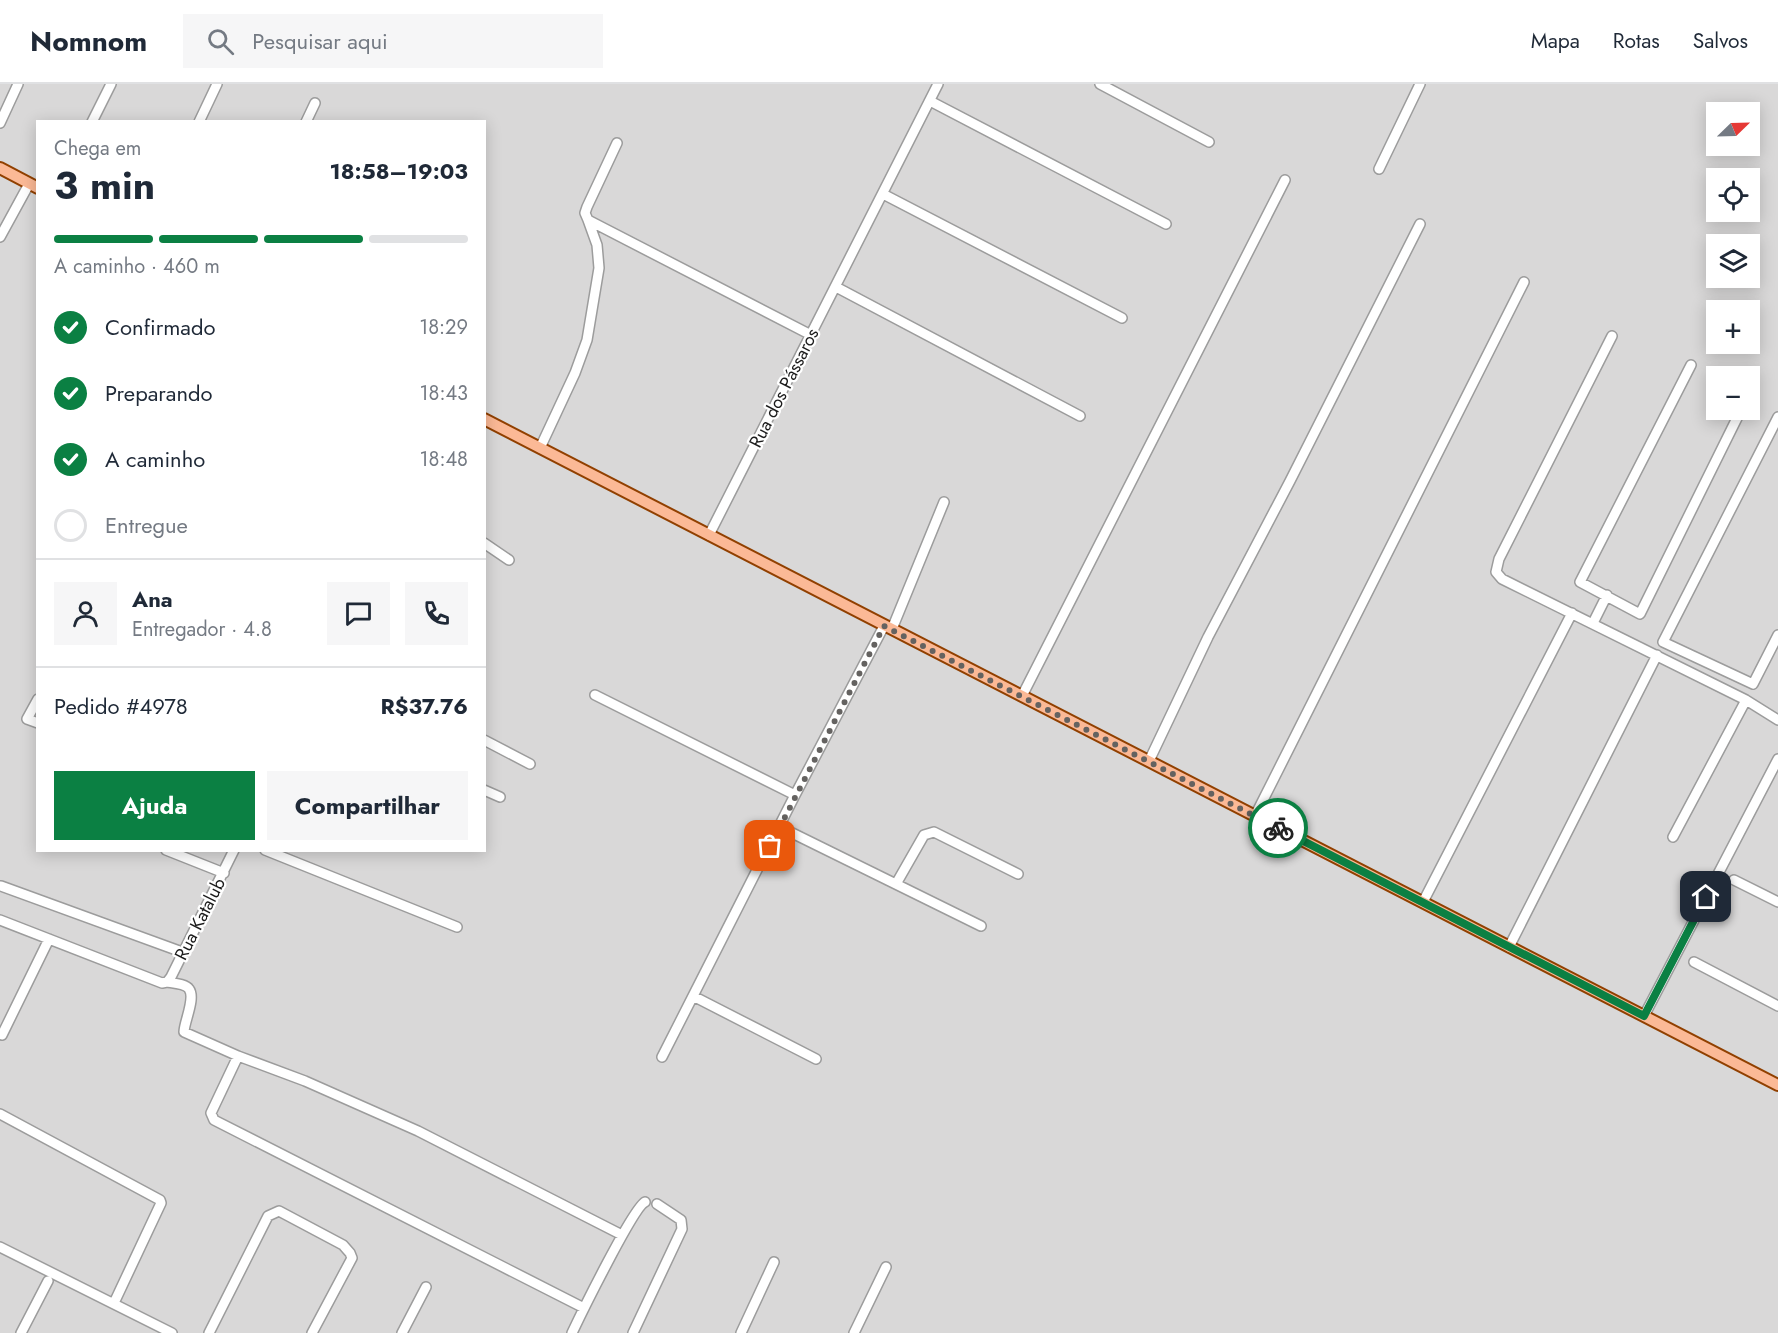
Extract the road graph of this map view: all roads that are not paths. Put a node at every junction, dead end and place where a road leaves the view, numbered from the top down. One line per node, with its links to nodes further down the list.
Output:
1 (18, 84): 12 (street)
2 (111, 84): 9 (street)
3 (217, 84): 10 (street)
4 (938, 84): 7 (street, Rua dos Pássaros)
5 (1100, 84): 13 (street)
6 (1420, 84): 16 (street)
7 (930, 101): 19 (street, Rua dos Pássaros); 21 (street)
8 (315, 103): 11 (street)
9 (93, 120)
10 (200, 120)
11 (307, 120)
12 (0, 123)
13 (1209, 142)
14 (616, 143): 20 (street)
15 (0, 168): 18 (main road)
16 (1379, 169)
17 (1285, 180): 47 (street)
18 (33, 186): 23 (street)
19 (883, 194): 25 (street, Rua dos Pássaros); 26 (street)
20 (588, 220): 27 (street); 34 (street)
21 (1166, 224)
22 (1420, 224): 54 (street)
23 (0, 237)
24 (1524, 282): 59 (street)
25 (837, 287): 27 (street, Rua dos Pássaros); 30 (street)
26 (1122, 318)
27 (811, 335): 36 (street, Rua dos Pássaros)
28 (1612, 336): 40 (street)
29 (1691, 365): 39 (street)
30 (1080, 416)
31 (1778, 417): 45 (street)
32 (486, 420): 34 (main road)
33 (1736, 420): 39 (street)
34 (540, 448): 36 (main road)
35 (944, 502): 42 (street)
36 (709, 535): 42 (main road)
37 (486, 544): 38 (street)
38 (509, 560)
39 (1607, 595): 41 (street)
40 (1572, 612): 41 (street); 71 (street)
41 (1593, 623): 44 (street)
42 (888, 628): 47 (main road); 57 (street)
43 (1778, 635): 45 (street)
44 (1657, 655): 48 (street); 76 (street)
45 (1745, 680): 48 (street)
46 (595, 695): 57 (street)
47 (1022, 696): 54 (main road)
48 (1741, 698): 50 (street); 61 (street)
49 (36, 703): 51 (street)
50 (1778, 720)
51 (36, 722)
52 (486, 741): 55 (street)
53 (1778, 759): 82 (street)
54 (1149, 761): 59 (main road)
55 (530, 764)
56 (486, 791): 58 (street)
57 (795, 795): 60 (street)
58 (500, 797)
59 (1255, 816): 71 (main road)
60 (780, 826): 68 (street); 80 (street)
61 (1673, 837)
62 (171, 852): 65 (street)
63 (233, 852): 65 (street, Rua Katalub)
64 (270, 852): 74 (street)
65 (224, 873): 77 (street, Rua Katalub)
66 (1018, 874): 68 (street)
67 (1734, 880): 70 (street)
68 (896, 884): 73 (street)
69 (1, 886): 77 (street)
70 (1778, 902)
71 (1423, 903): 76 (main road)
72 (0, 920): 75 (street)
73 (981, 926)
74 (457, 927)
75 (49, 939): 79 (street); 83 (street)
76 (1509, 947): 82 (main road)
77 (182, 952): 79 (street, Rua Katalub)
78 (1694, 962): 81 (street)
79 (164, 982): 84 (street)
80 (693, 996): 85 (street); 86 (street)
81 (1778, 1006)
82 (1644, 1016): 87 (main road)
83 (2, 1035)
84 (238, 1056): 91 (street); 98 (street)
85 (662, 1057)
86 (816, 1059)
87 (1778, 1085)
88 (0, 1114): 97 (street)
89 (645, 1202): 91 (street)
90 (657, 1204): 105 (street)
91 (622, 1235): 98 (street)
92 (0, 1247): 97 (street)
93 (774, 1262): 106 (street)
94 (886, 1267): 107 (street)
95 (48, 1281): 99 (street)
96 (426, 1287): 103 (street)
97 (114, 1304): 100 (street)
98 (584, 1308): 104 (street)
99 (21, 1333)
100 (172, 1333)
101 (209, 1333): 102 (street)
102 (312, 1333)
103 (402, 1333)
104 (572, 1333)
105 (633, 1333)
106 (741, 1333)
107 (854, 1333)

